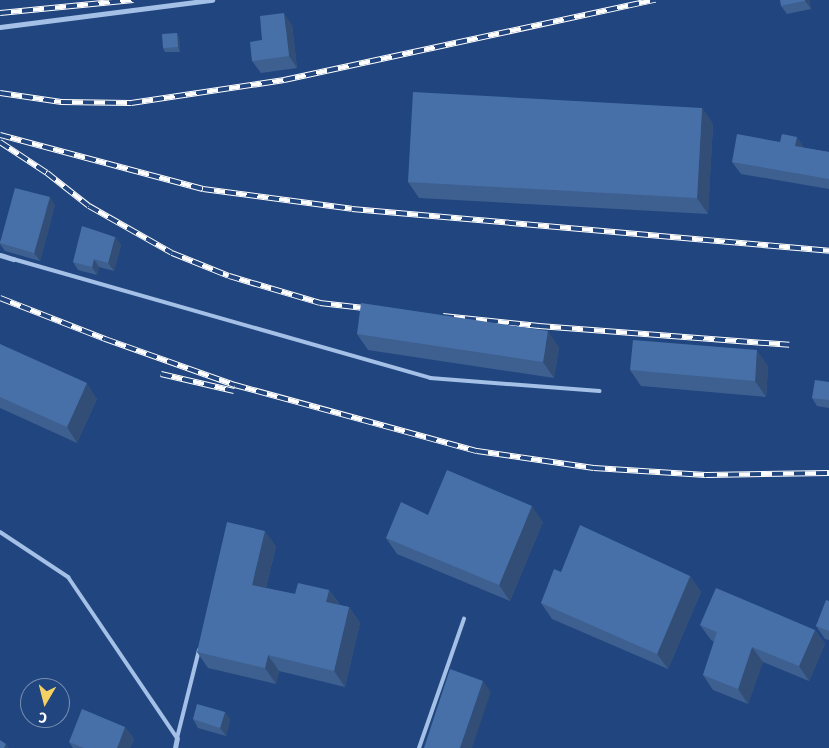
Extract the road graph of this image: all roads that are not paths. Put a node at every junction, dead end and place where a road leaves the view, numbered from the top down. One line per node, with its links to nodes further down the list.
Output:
1 (212, 0): 2 (street)
2 (0, 27)
3 (0, 255): 4 (street)
4 (13, 260): 5 (lane)
5 (600, 391)
6 (0, 532): 9 (lane)
7 (464, 619): 11 (lane)
8 (200, 643): 9 (lane)
9 (178, 738): 10 (street)
10 (175, 748)
11 (419, 748)

